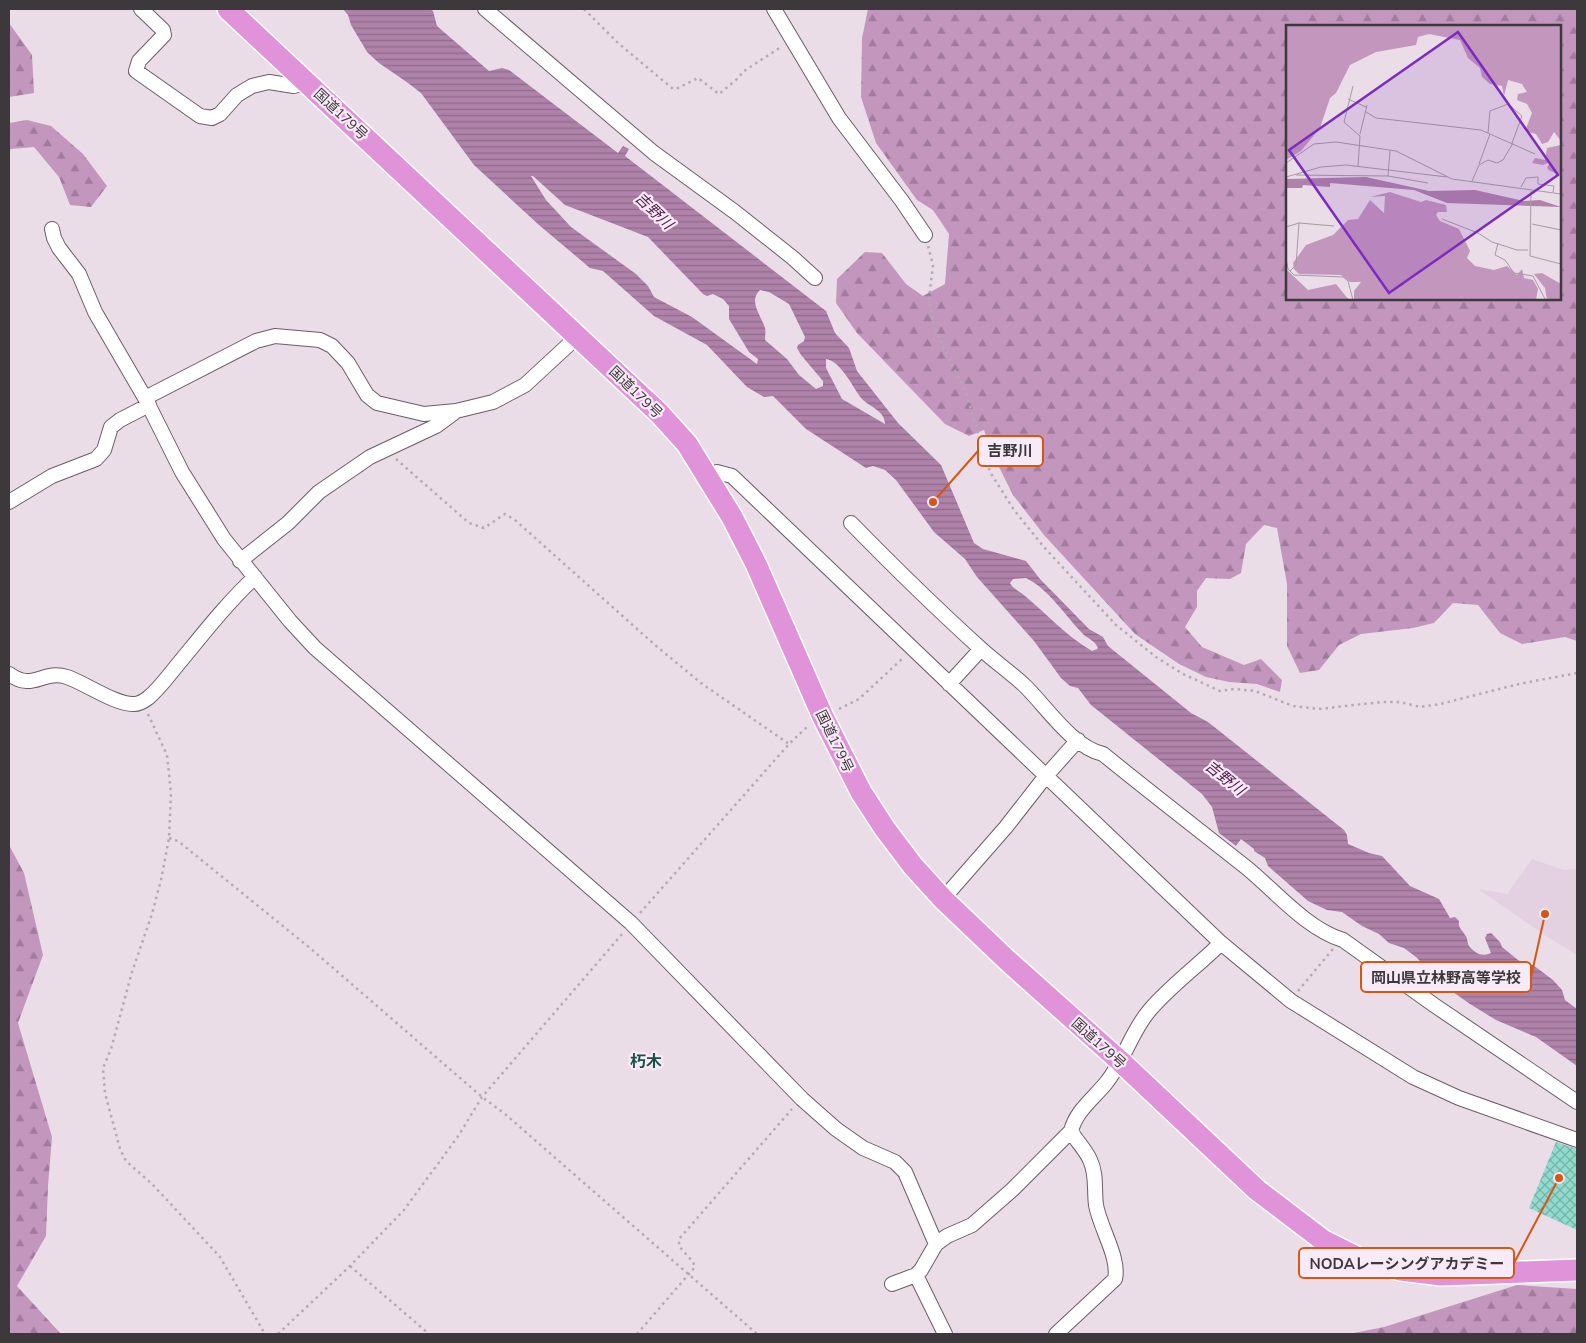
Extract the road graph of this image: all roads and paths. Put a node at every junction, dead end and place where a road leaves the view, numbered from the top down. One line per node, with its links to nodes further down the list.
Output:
1 (141, 9): 7 (street)
2 (485, 9): 10 (street)
3 (584, 9): 6 (path)
4 (774, 9): 6 (street)
5 (240, 13): 7 (highway, 国道179号)
6 (793, 39): 9 (street)
7 (306, 82): 11 (highway, 国道179号)
8 (52, 230): 12 (street)
9 (925, 235): 22 (path)
10 (815, 278)
11 (578, 336): 13 (street); 15 (highway, 国道179号)
12 (147, 402): 13 (street); 16 (street); 18 (street)
13 (456, 411): 14 (street)
14 (388, 449): 18 (street); 28 (path)
15 (707, 474): 20 (street); 26 (highway, 国道179号)
16 (9, 502)
17 (851, 523): 21 (street)
18 (240, 561): 19 (street)
19 (255, 577): 25 (street); 32 (street)
20 (912, 649): 24 (street); 26 (path)
21 (981, 649): 24 (street); 27 (street)
22 (1577, 673)
23 (9, 674): 25 (street)
24 (949, 684): 29 (street)
25 (141, 702): 30 (path)
26 (823, 717): 28 (path); 31 (highway, 国道179号)
27 (1078, 740): 29 (street); 33 (street)
28 (789, 744): 32 (path)
29 (1046, 777): 31 (street); 34 (street)
30 (169, 838): 37 (path); 48 (path)
31 (943, 899): 36 (highway, 国道179号)
32 (632, 923): 37 (path); 38 (street)
33 (1337, 939): 35 (path); 39 (street)
34 (1221, 943): 35 (street); 36 (street)
35 (1291, 1001): 41 (street)
36 (1120, 1062): 40 (street); 44 (highway, 国道179号)
37 (482, 1097): 43 (path); 46 (path)
38 (802, 1099): 42 (street); 46 (path)
39 (1577, 1102)
40 (1071, 1131): 42 (street); 54 (street)
41 (1577, 1140)
42 (936, 1244): 45 (street)
43 (350, 1266): 49 (path); 50 (path)
44 (1577, 1270)
45 (916, 1275): 47 (street); 53 (street)
46 (689, 1276): 51 (path); 52 (path)
47 (892, 1284)
48 (265, 1334)
49 (278, 1334)
50 (430, 1334)
51 (637, 1334)
52 (757, 1334)
53 (945, 1334)
54 (1056, 1334)

